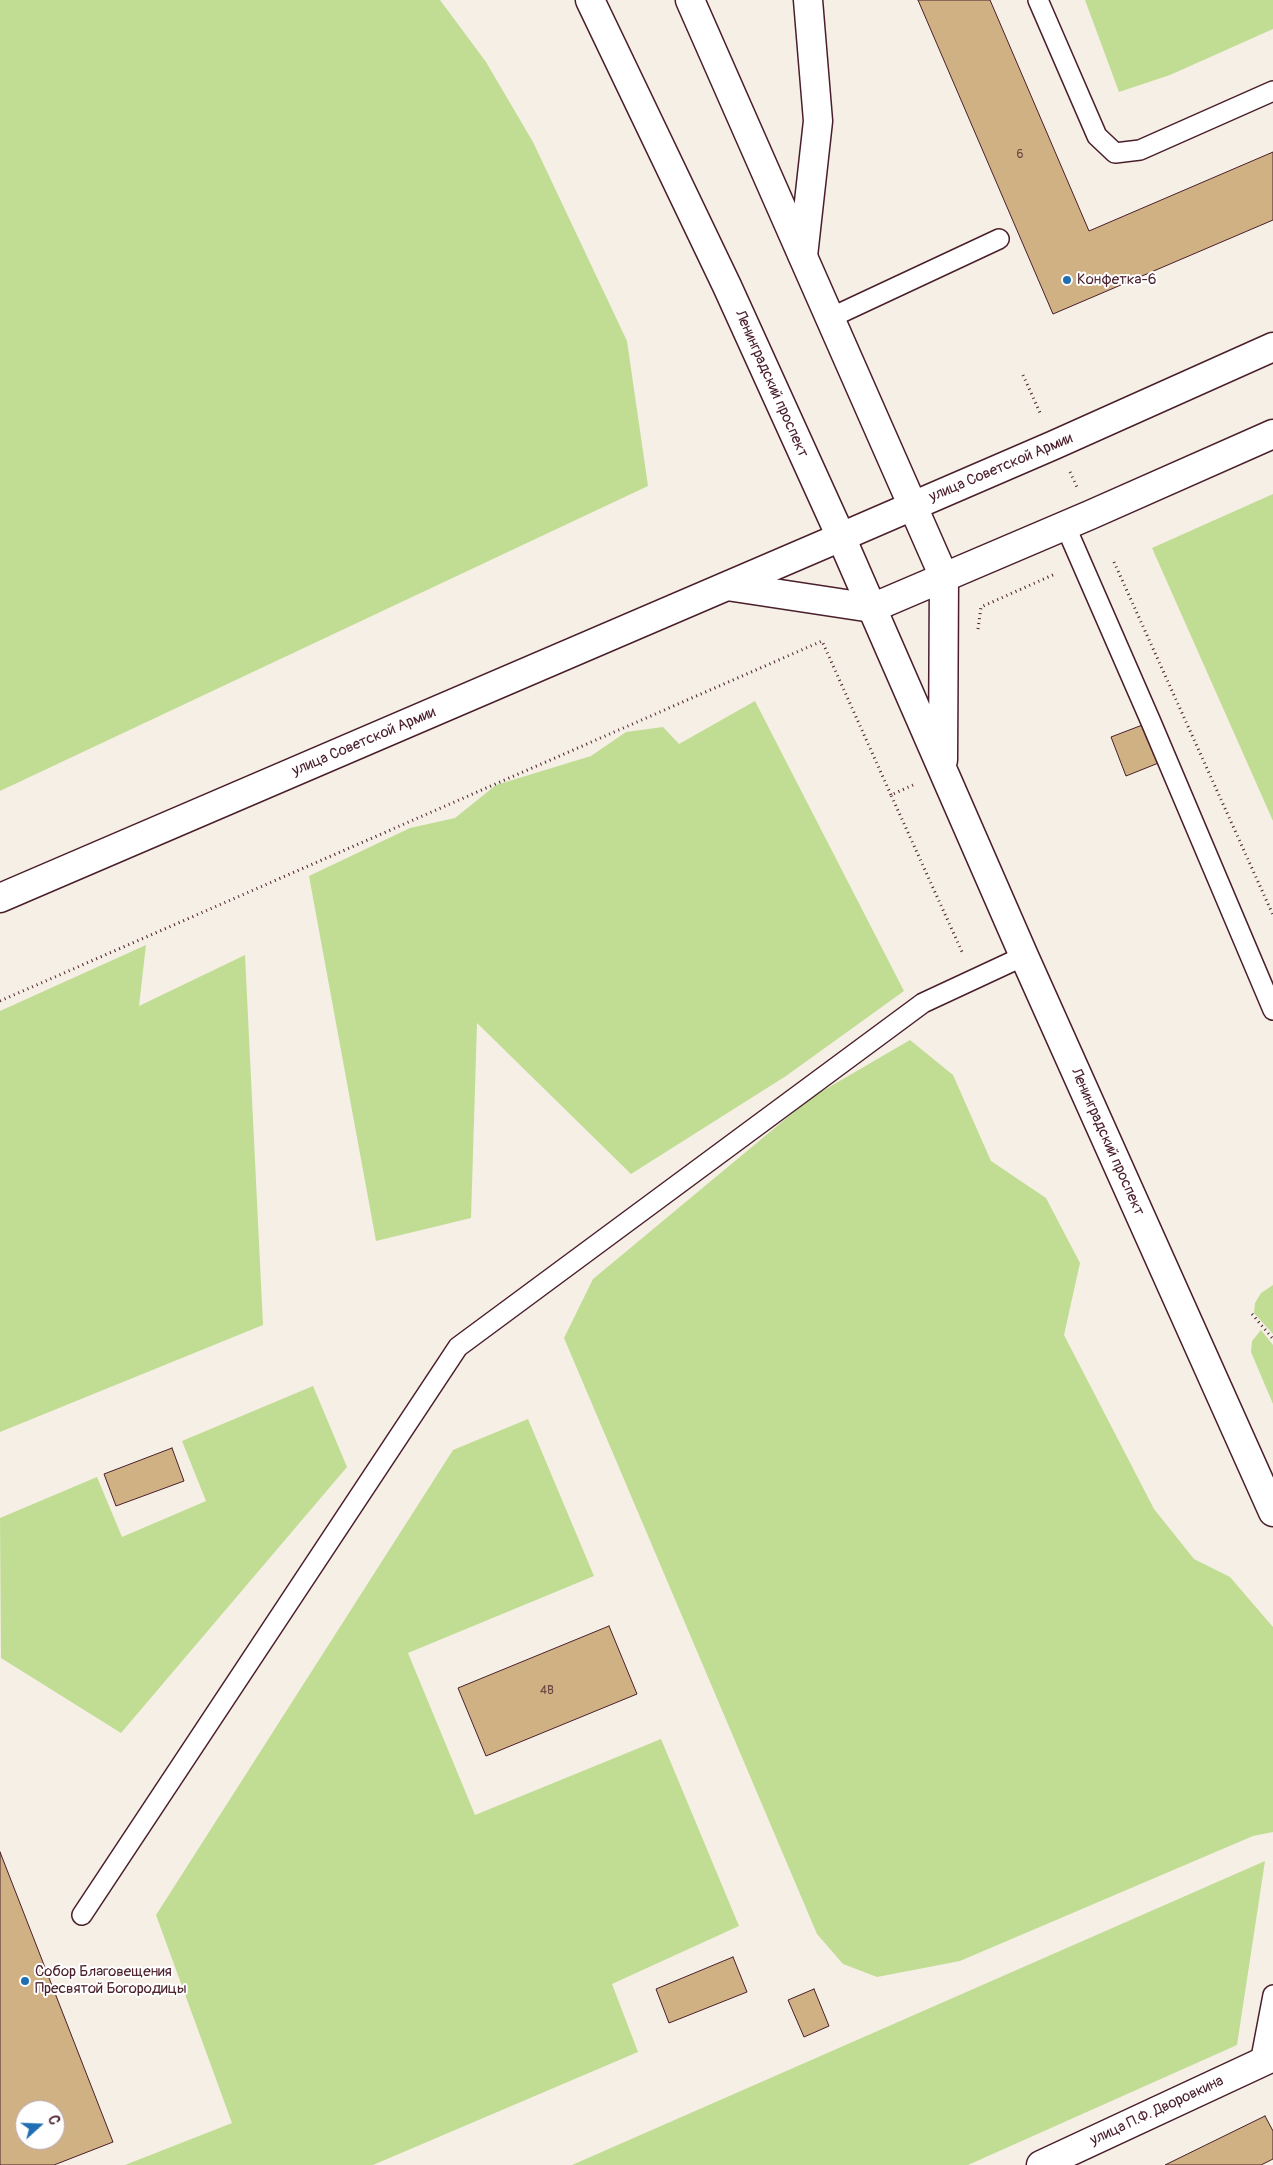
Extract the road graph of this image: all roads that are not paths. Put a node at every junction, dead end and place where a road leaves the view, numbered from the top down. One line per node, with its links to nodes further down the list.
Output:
1 (590, 0): 13 (main road, Ленинградский проспект)
2 (690, 0): 7 (main road, Ленинградский проспект)
3 (808, 0): 7 (main road)
4 (1038, 0): 5 (lane)
5 (1273, 91)
6 (999, 240): 8 (lane)
7 (803, 256): 8 (main road, Ленинградский проспект)
8 (830, 318): 11 (main road, Ленинградский проспект)
9 (1273, 347): 11 (main road, улица Советской Армии)
10 (1273, 434): 12 (main road)
11 (914, 505): 13 (main road, улица Советской Армии); 14 (main road, Ленинградский проспект)
12 (1065, 525): 14 (main road); 20 (lane)
13 (841, 537): 15 (main road, улица Советской Армии); 16 (main road, Ленинградский проспект)
14 (944, 577): 16 (main road); 17 (main road, Ленинградский проспект)
15 (727, 586): 16 (main road); 18 (main road, улица Советской Армии)
16 (872, 608): 17 (main road, Ленинградский проспект)
17 (942, 771): 19 (main road, Ленинградский проспект)
18 (0, 898)
19 (1024, 956): 21 (main road, Ленинградский проспект); 22 (lane)
20 (1273, 1010)
21 (1273, 1512)
22 (82, 1914)
23 (1273, 1996): 24 (lane)
24 (1267, 2060): 25 (main road, улица П.Ф. Дворовкина)
25 (1041, 2165)

